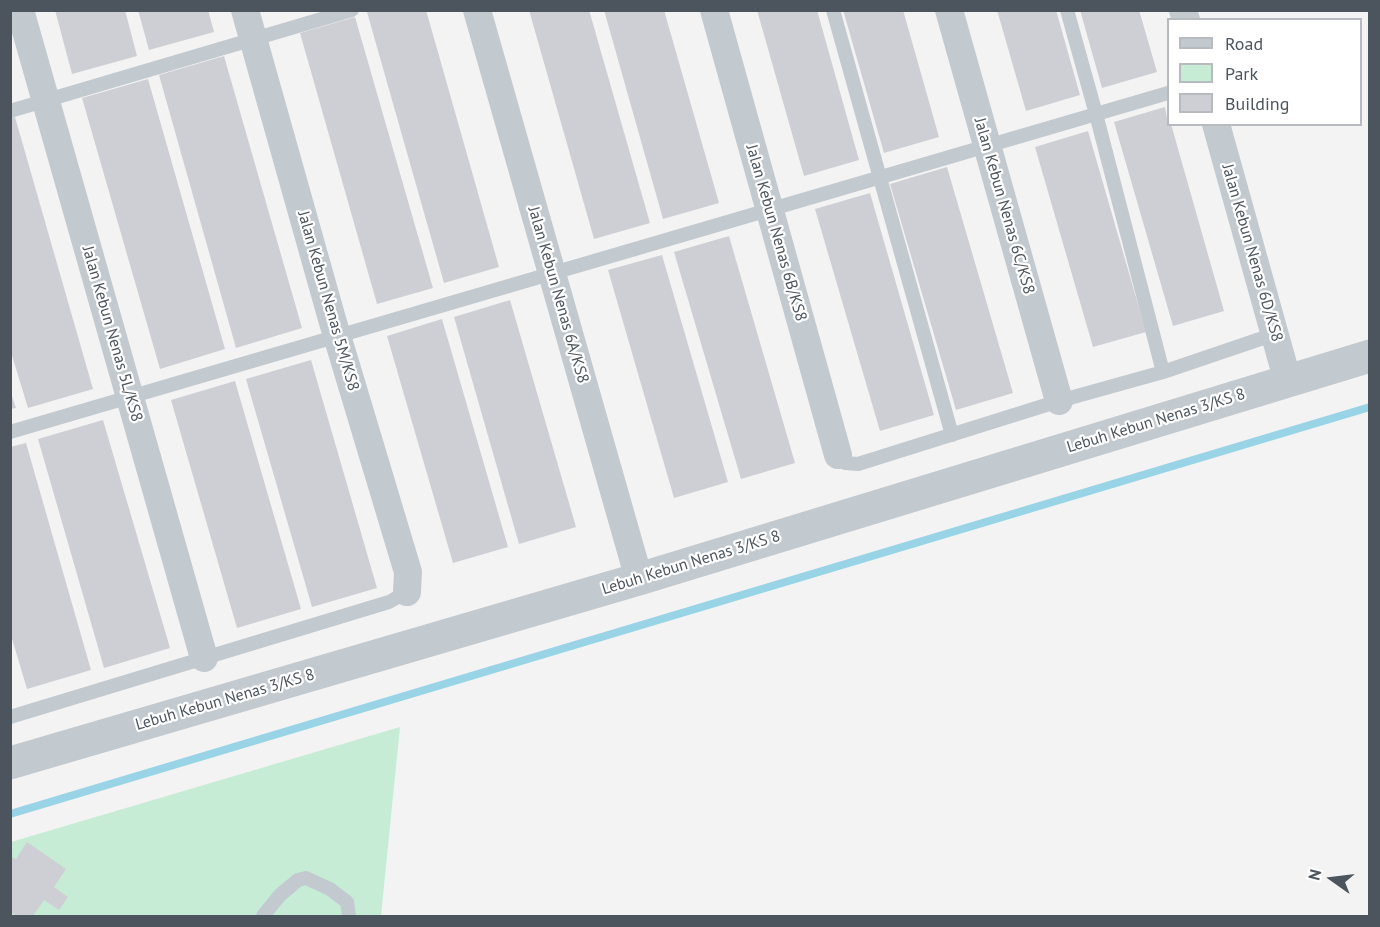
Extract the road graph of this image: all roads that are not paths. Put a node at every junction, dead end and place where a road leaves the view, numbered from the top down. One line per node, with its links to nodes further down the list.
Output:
1 (20, 10): 11 (street, Jalan Kebun Nenas 5L/KS8)
2 (245, 10): 9 (street, Jalan Kebun Nenas 5M/KS8)
3 (352, 10): 9 (lane)
4 (477, 10): 18 (street, Jalan Kebun Nenas 6A/KS8)
5 (714, 10): 17 (street, Jalan Kebun Nenas 6B/KS8)
6 (833, 10): 16 (lane)
7 (949, 10): 15 (street, Jalan Kebun Nenas 6C/KS8)
8 (1067, 10): 13 (lane)
9 (254, 39): 11 (lane); 20 (street, Jalan Kebun Nenas 5M/KS8)
10 (1167, 93): 13 (lane)
11 (46, 100): 12 (lane); 24 (street, Jalan Kebun Nenas 5L/KS8)
12 (10, 111)
13 (1096, 114): 15 (lane); 22 (lane)
14 (1217, 126): 19 (street, Jalan Kebun Nenas 6D/KS8)
15 (987, 146): 16 (lane); 25 (street, Jalan Kebun Nenas 6C/KS8)
16 (880, 178): 17 (lane); 27 (lane)
17 (770, 210): 18 (lane); 28 (street, Jalan Kebun Nenas 6B/KS8)
18 (552, 274): 20 (lane); 29 (street, Jalan Kebun Nenas 6A/KS8)
19 (1275, 334): 22 (lane); 23 (street, Jalan Kebun Nenas 6D/KS8)
20 (338, 337): 24 (lane); 30 (street, Jalan Kebun Nenas 5M/KS8)
21 (1370, 356): 23 (street, Lebuh Kebun Nenas 3/KS 8)
22 (1163, 372): 25 (lane)
23 (1288, 381): 29 (street, Lebuh Kebun Nenas 3/KS 8)
24 (130, 397): 26 (lane); 31 (street, Jalan Kebun Nenas 5L/KS8)
25 (1059, 401): 27 (lane)
26 (10, 432)
27 (952, 435): 28 (lane)
28 (838, 455)
29 (639, 579): 33 (street, Lebuh Kebun Nenas 3/KS 8)
30 (407, 592): 31 (lane)
31 (204, 658): 32 (lane)
32 (10, 717)
33 (10, 764)
34 (263, 916): 35 (lane)
35 (349, 916)

